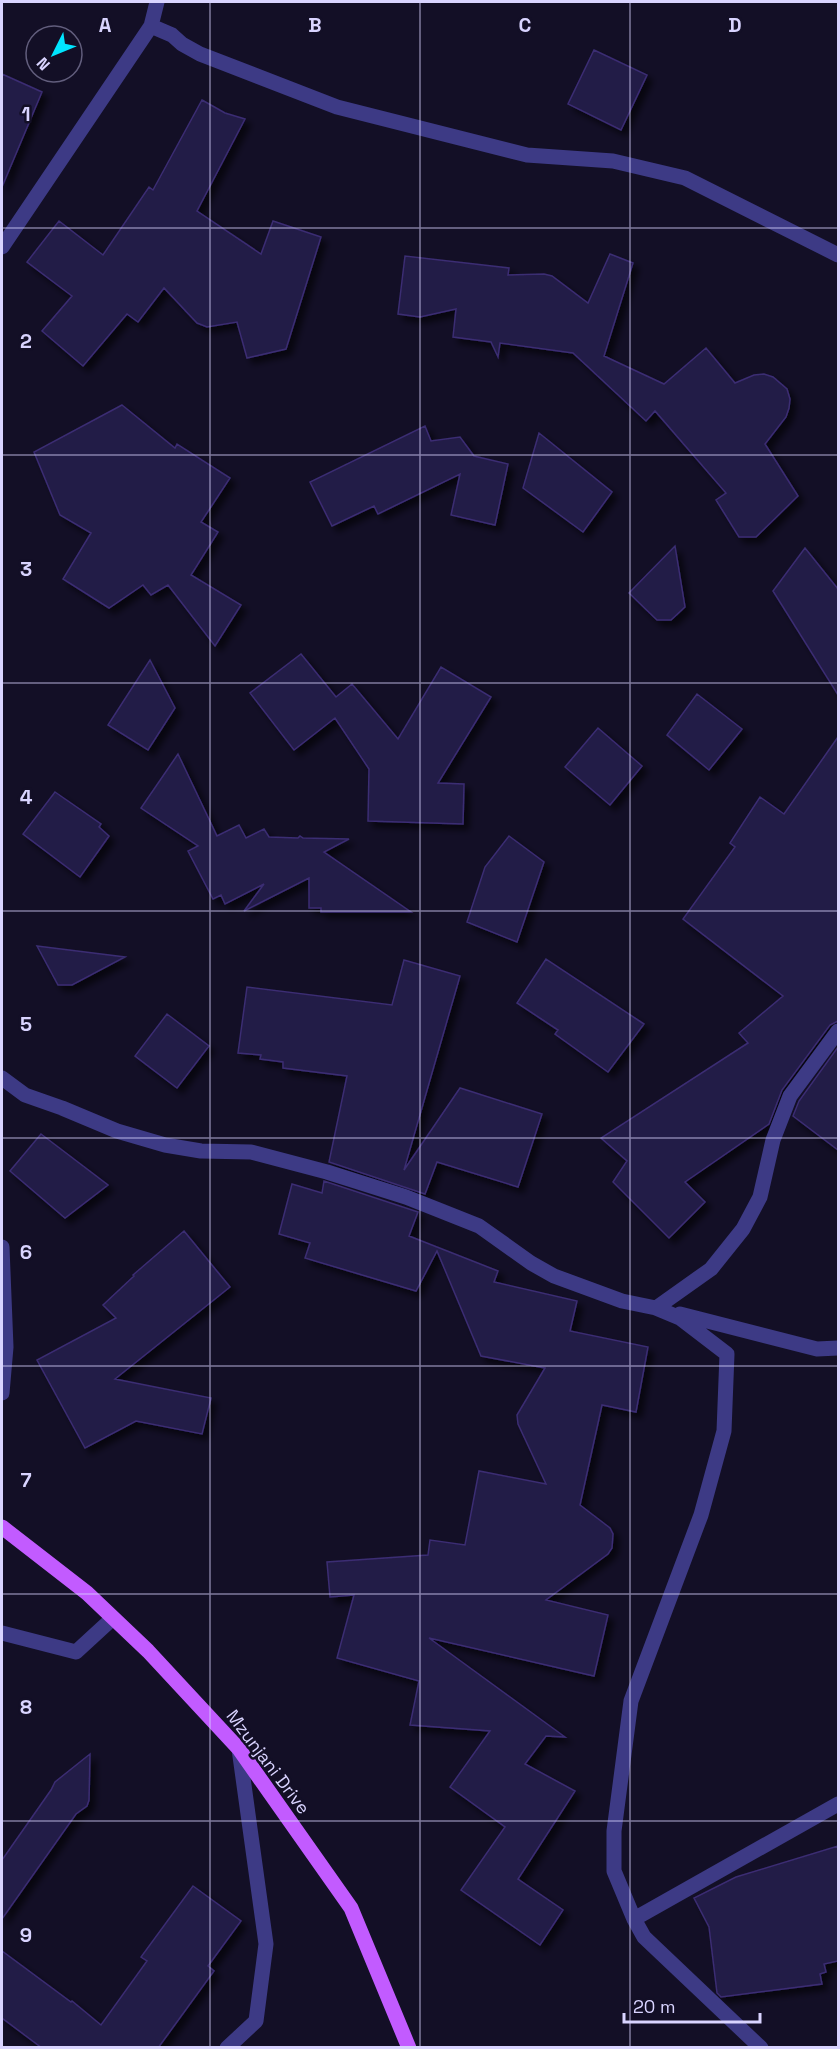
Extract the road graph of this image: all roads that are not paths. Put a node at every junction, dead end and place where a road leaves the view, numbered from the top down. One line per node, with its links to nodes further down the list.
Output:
1 (157, 2): 2 (street)
2 (151, 26): 3 (street); 4 (street)
3 (2, 247)
4 (838, 255)
5 (838, 1031): 8 (street)
6 (2, 1078): 8 (street)
7 (2, 1247): 10 (street)
8 (656, 1308): 9 (street); 16 (street)
9 (838, 1348)
10 (2, 1393)
11 (2, 1527): 12 (main road, Mzunjani Drive)
12 (113, 1618): 13 (street); 14 (main road, Mzunjani Drive)
13 (2, 1633)
14 (239, 1749): 17 (street); 18 (main road, Mzunjani Drive)
15 (838, 1804): 16 (street)
16 (634, 1919): 19 (street)
17 (227, 2048)
18 (409, 2048)
19 (761, 2048)

